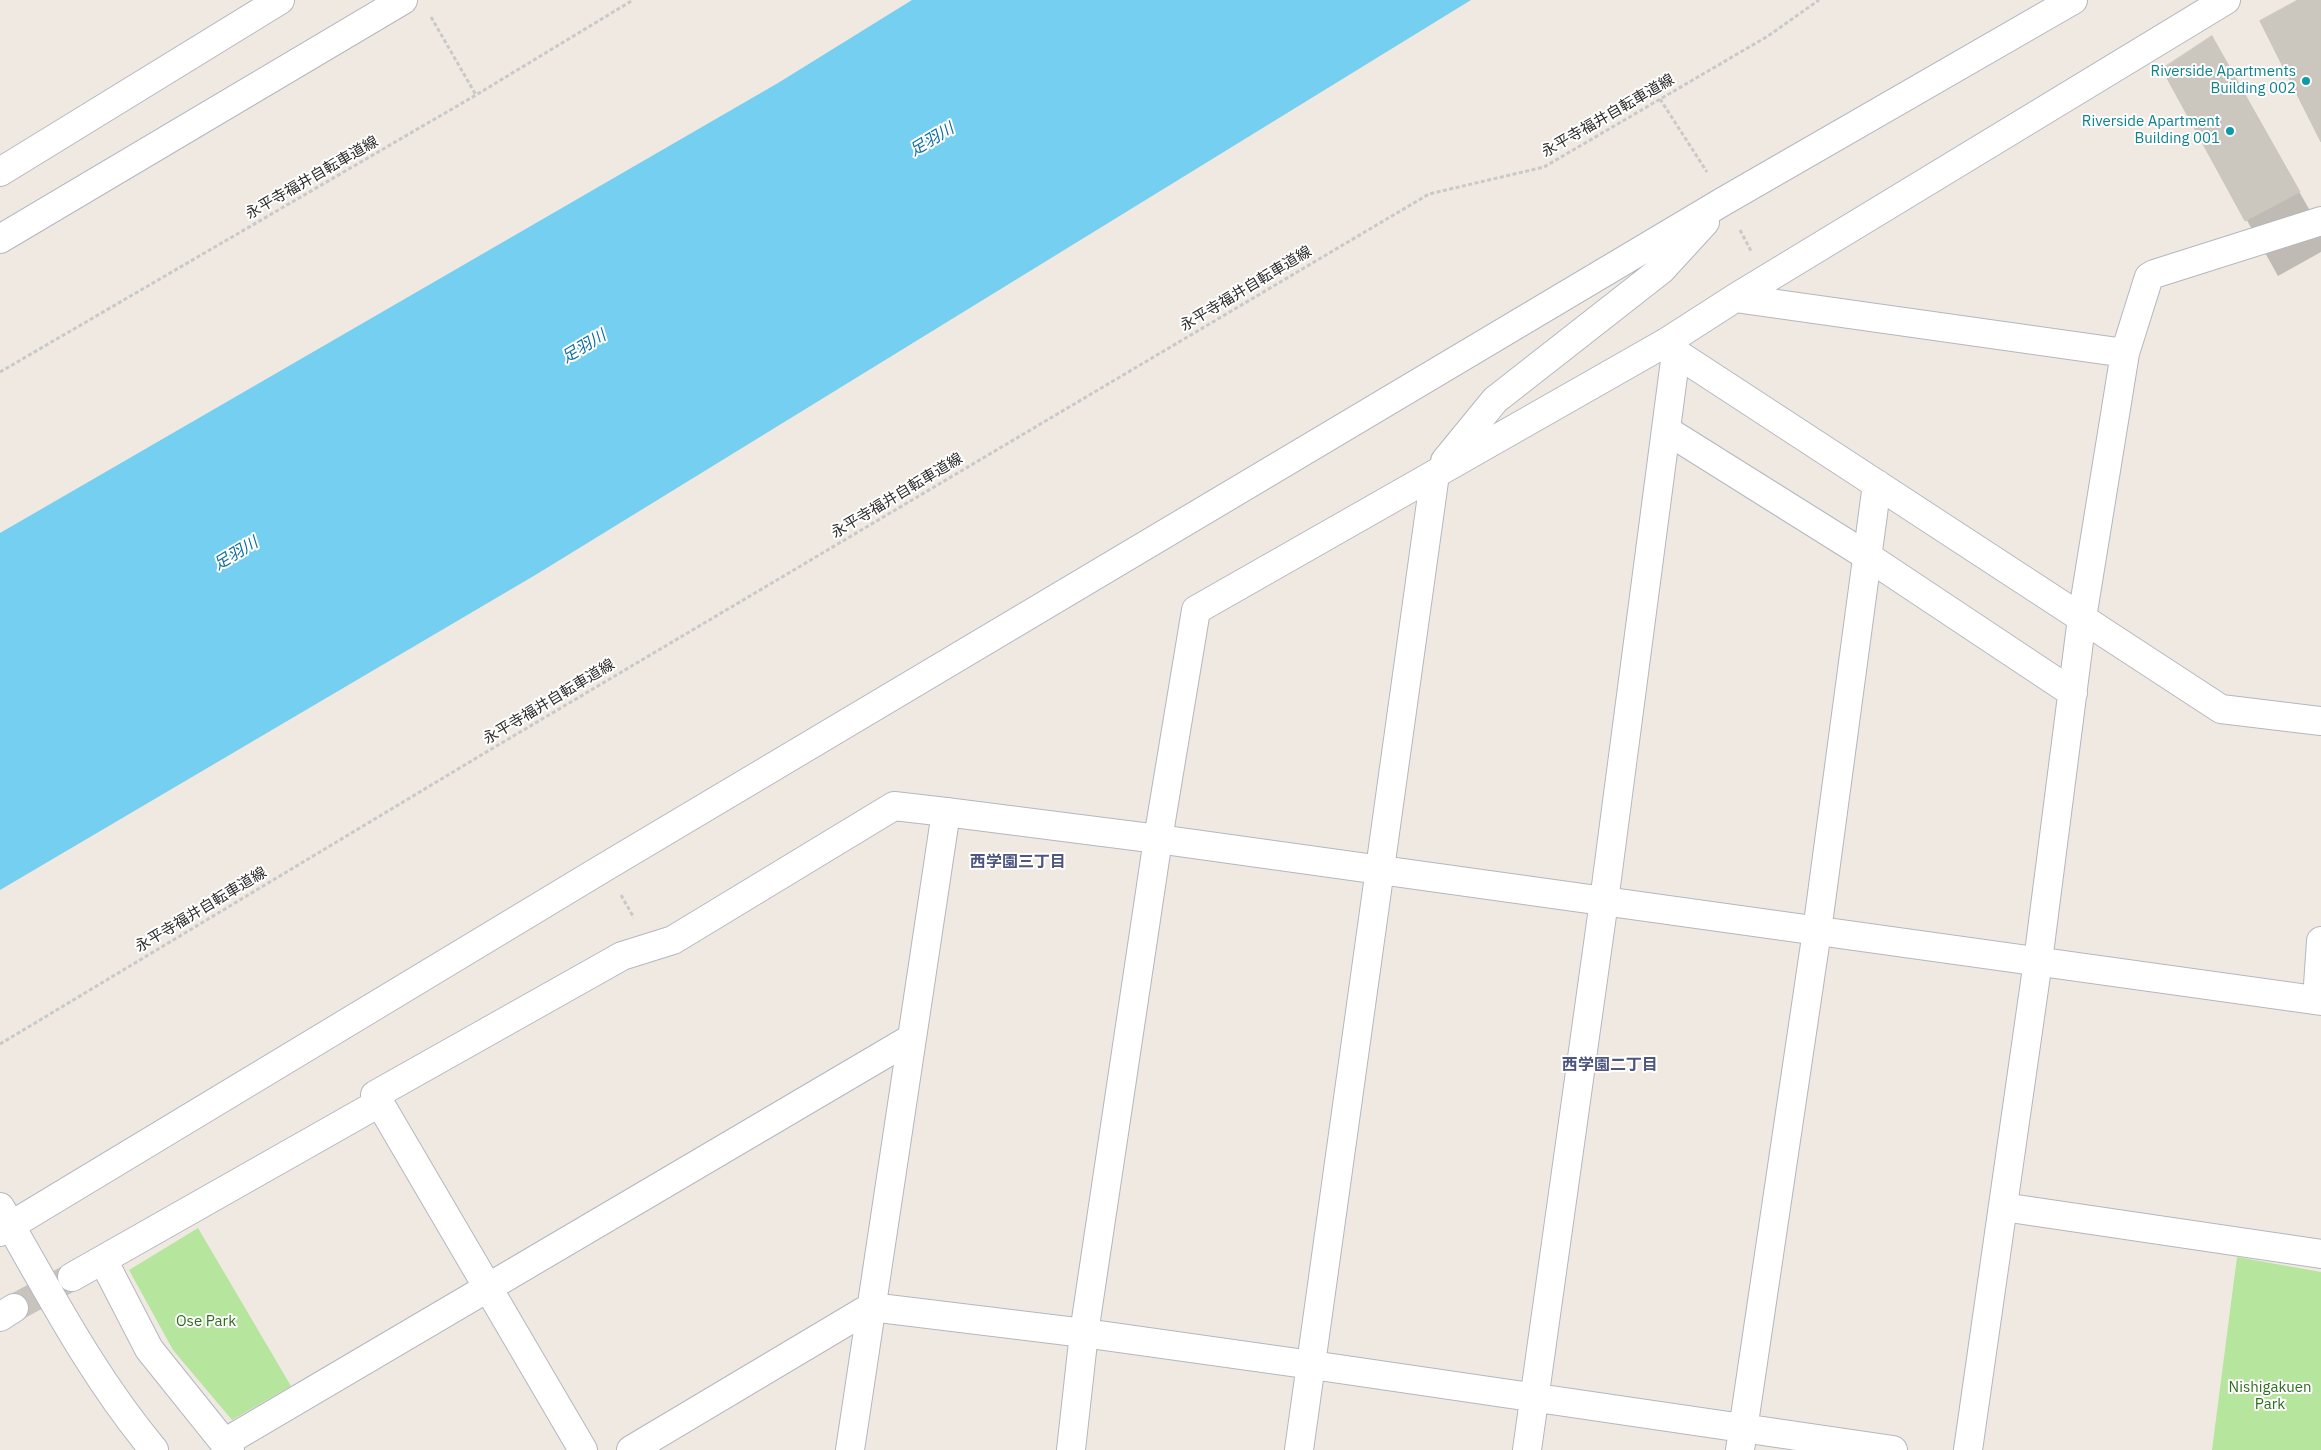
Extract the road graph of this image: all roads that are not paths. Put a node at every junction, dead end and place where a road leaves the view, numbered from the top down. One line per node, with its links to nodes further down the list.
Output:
1 (280, 0): 5 (street)
2 (2073, 0): 6 (street)
3 (2226, 0): 9 (street)
4 (415, 4): 8 (street)
5 (0, 172)
6 (1724, 201): 13 (street); 30 (street)
7 (2321, 221): 11 (street)
8 (0, 239)
9 (1735, 298): 10 (street); 11 (street)
10 (1670, 348): 12 (street); 13 (street); 14 (street)
11 (2124, 353): 16 (street)
12 (1666, 430): 15 (street); 22 (street)
13 (1435, 474): 20 (street); 21 (street)
14 (1877, 484): 15 (street); 16 (street)
15 (1868, 556): 17 (street); 23 (street)
16 (2082, 618): 17 (street); 18 (street)
17 (2073, 693): 25 (street)
18 (2321, 721)
19 (946, 812): 20 (street); 27 (street); 28 (street)
20 (1158, 839): 21 (street); 36 (street)
21 (1380, 870): 22 (street); 37 (street)
22 (1604, 901): 23 (street); 38 (street)
23 (1817, 931): 25 (street); 39 (street)
24 (2321, 941): 26 (street)
25 (2038, 961): 26 (street); 29 (street)
26 (2319, 1001)
27 (912, 1038): 34 (street); 35 (street)
28 (379, 1103): 32 (street); 34 (street)
29 (2003, 1207): 31 (street); 49 (street)
30 (3, 1219): 41 (street)
31 (2321, 1254)
32 (103, 1260): 33 (street); 40 (street)
33 (72, 1276)
34 (488, 1287): 40 (street); 42 (street)
35 (871, 1307): 36 (street); 43 (street); 44 (street)
36 (1084, 1333): 37 (street); 45 (street)
37 (1312, 1365): 38 (street); 46 (street)
38 (1534, 1398): 39 (street); 47 (street)
39 (1741, 1439): 48 (street)
40 (227, 1447)
41 (154, 1450)
42 (583, 1450)
43 (631, 1450)
44 (850, 1450)
45 (1071, 1450)
46 (1299, 1450)
47 (1527, 1450)
48 (1893, 1450)
49 (1968, 1450)

